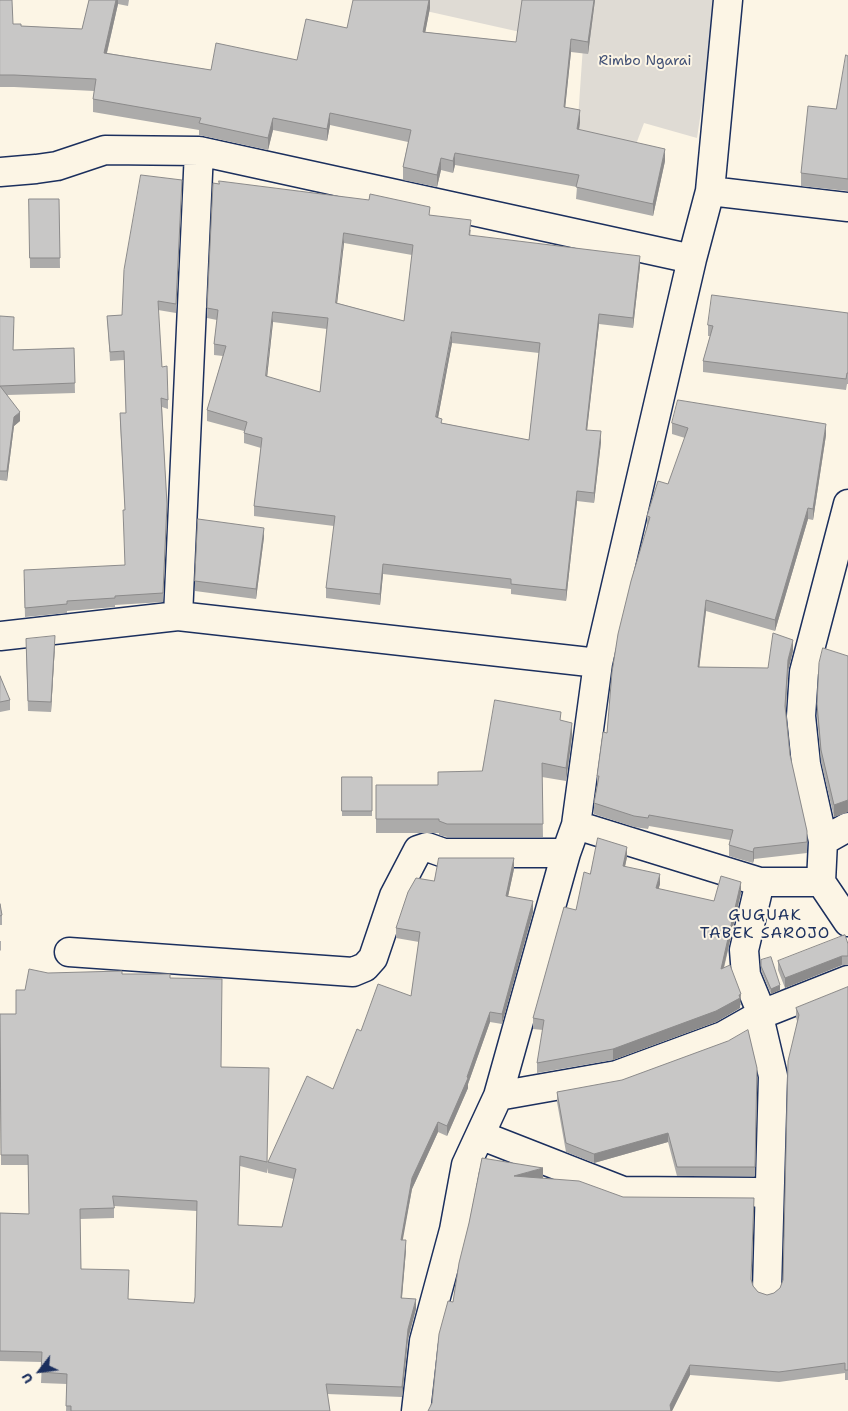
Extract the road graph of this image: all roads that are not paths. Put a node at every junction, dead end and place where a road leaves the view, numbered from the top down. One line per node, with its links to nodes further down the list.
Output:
1 (728, 0): 4 (street)
2 (199, 151): 3 (street); 6 (street); 8 (street)
3 (0, 172)
4 (710, 191): 5 (street); 6 (street)
5 (848, 208)
6 (692, 259): 10 (street)
7 (848, 504): 13 (street)
8 (178, 616): 9 (street); 10 (street)
9 (0, 636)
10 (598, 663): 11 (street)
11 (576, 826): 14 (street); 15 (street)
12 (848, 827): 13 (street)
13 (823, 841): 16 (street)
14 (566, 853): 18 (street); 21 (street)
15 (760, 882): 16 (street); 20 (street)
16 (821, 882): 17 (street)
17 (848, 922)
18 (69, 952)
19 (848, 980): 20 (street)
20 (762, 1014): 21 (street); 23 (street)
21 (498, 1096): 22 (street)
22 (480, 1134): 23 (street); 25 (street)
23 (769, 1196): 24 (street)
24 (767, 1289)
25 (416, 1411)

